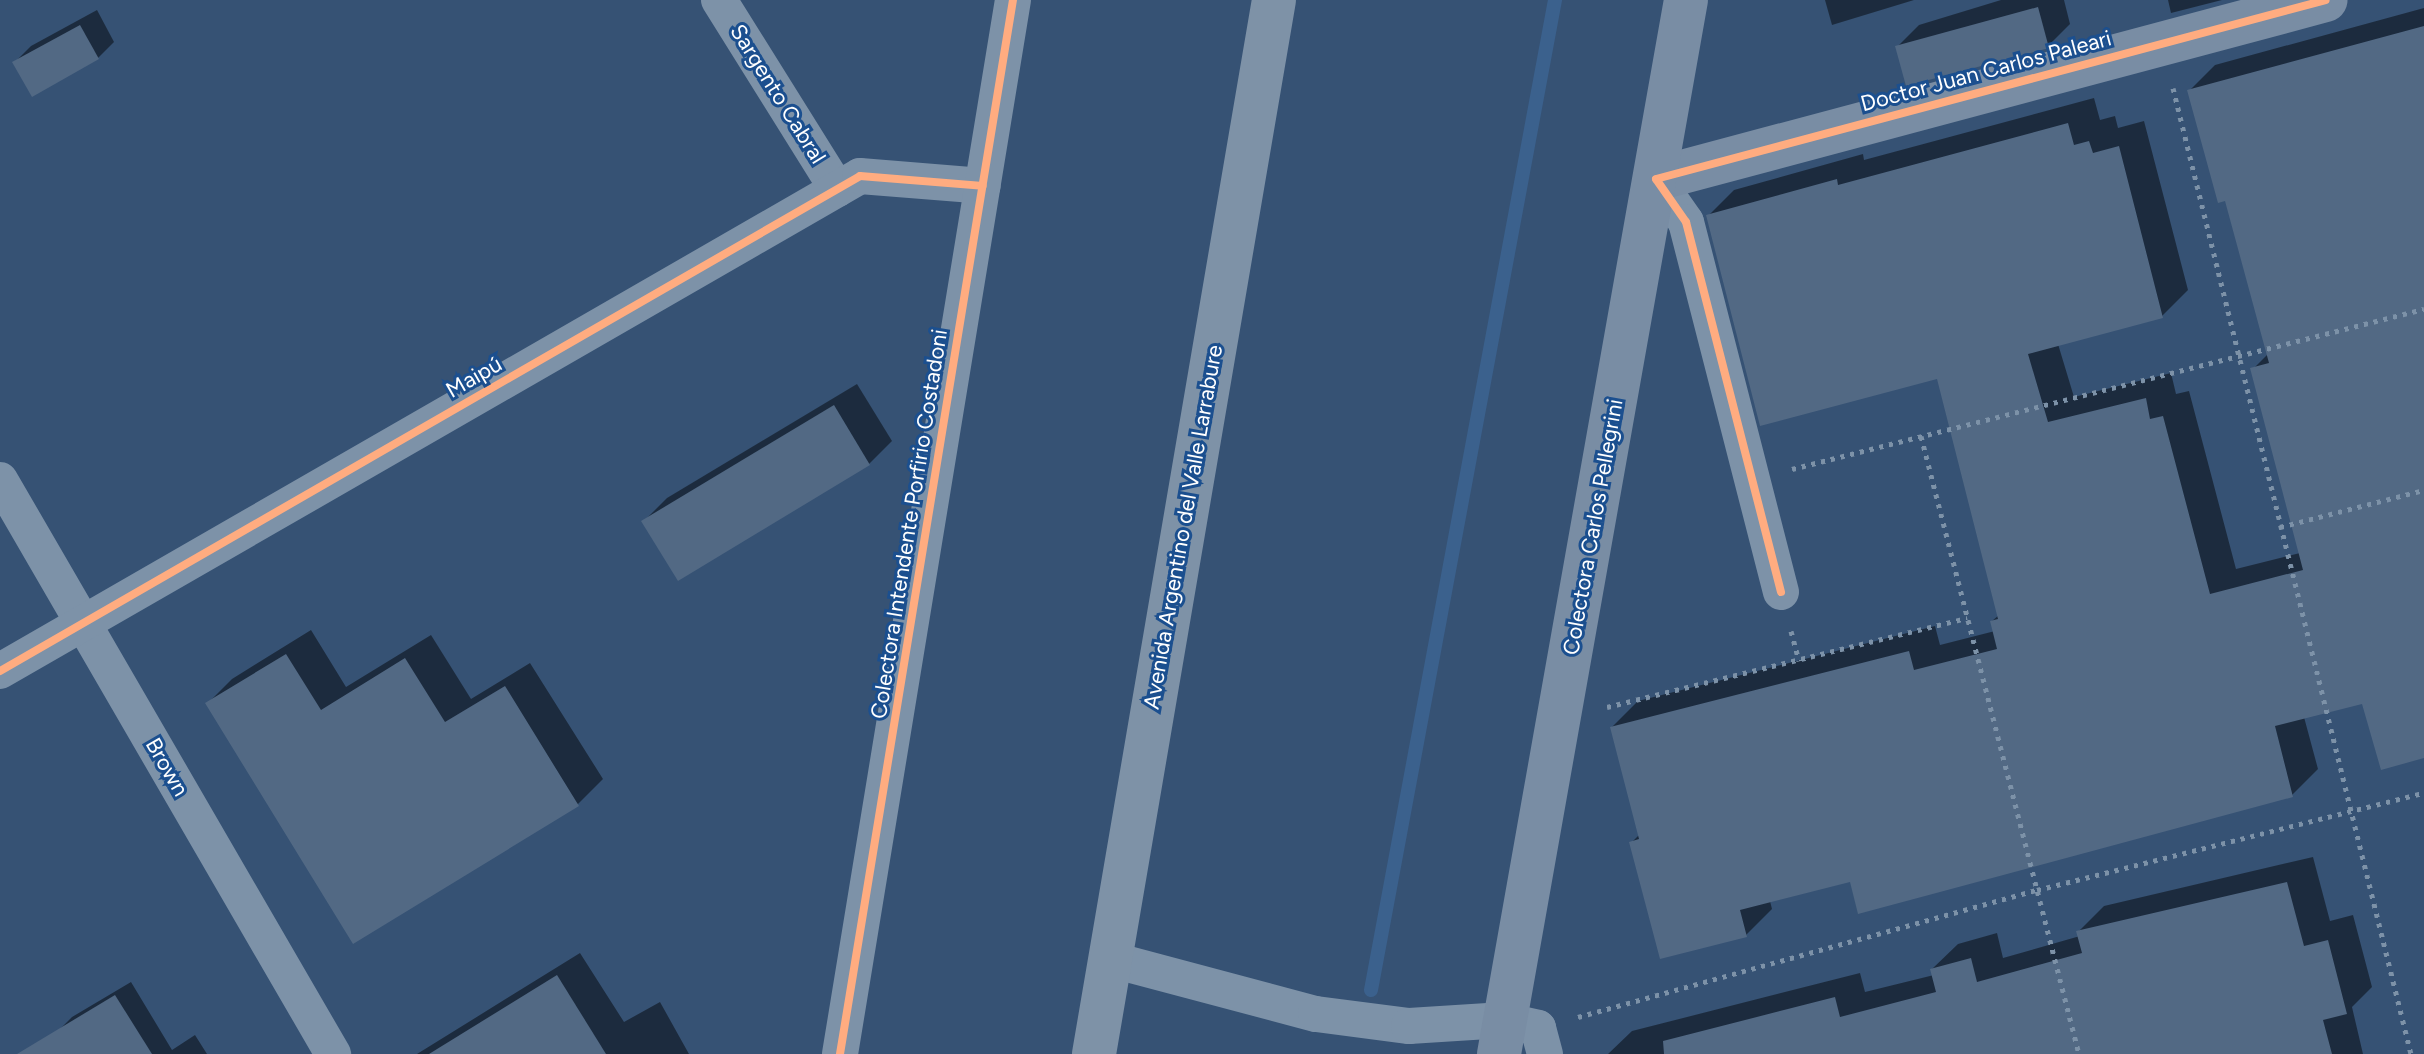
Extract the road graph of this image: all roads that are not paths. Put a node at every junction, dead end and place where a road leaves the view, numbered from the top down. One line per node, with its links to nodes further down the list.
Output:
1 (719, 0): 8 (street, Sargento Cabral)
2 (1013, 0): 7 (street, Colectora Intendente Porfirio Costadoni)
3 (1274, 0): 13 (highway, Avenida Argentino del Valle Larrabure)
4 (1686, 0): 6 (street, Colectora Carlos Pellegrini)
5 (2326, 0): 6 (street, Doctor Juan Carlos Paleari)
6 (1656, 179): 10 (street); 14 (street, Colectora Carlos Pellegrini)
7 (983, 186): 8 (street, Maipú); 16 (street, Colectora Intendente Porfirio Costadoni)
8 (837, 189): 11 (street, Maipú)
9 (0, 480): 11 (street, Brown)
10 (1781, 592)
11 (84, 623): 12 (street, Maipú); 15 (street, Brown)
12 (0, 671)
13 (1109, 959): 14 (street); 17 (highway, Avenida Argentino del Valle Larrabure)
14 (1521, 1039)
15 (333, 1054)
16 (840, 1054)
17 (1094, 1054)

